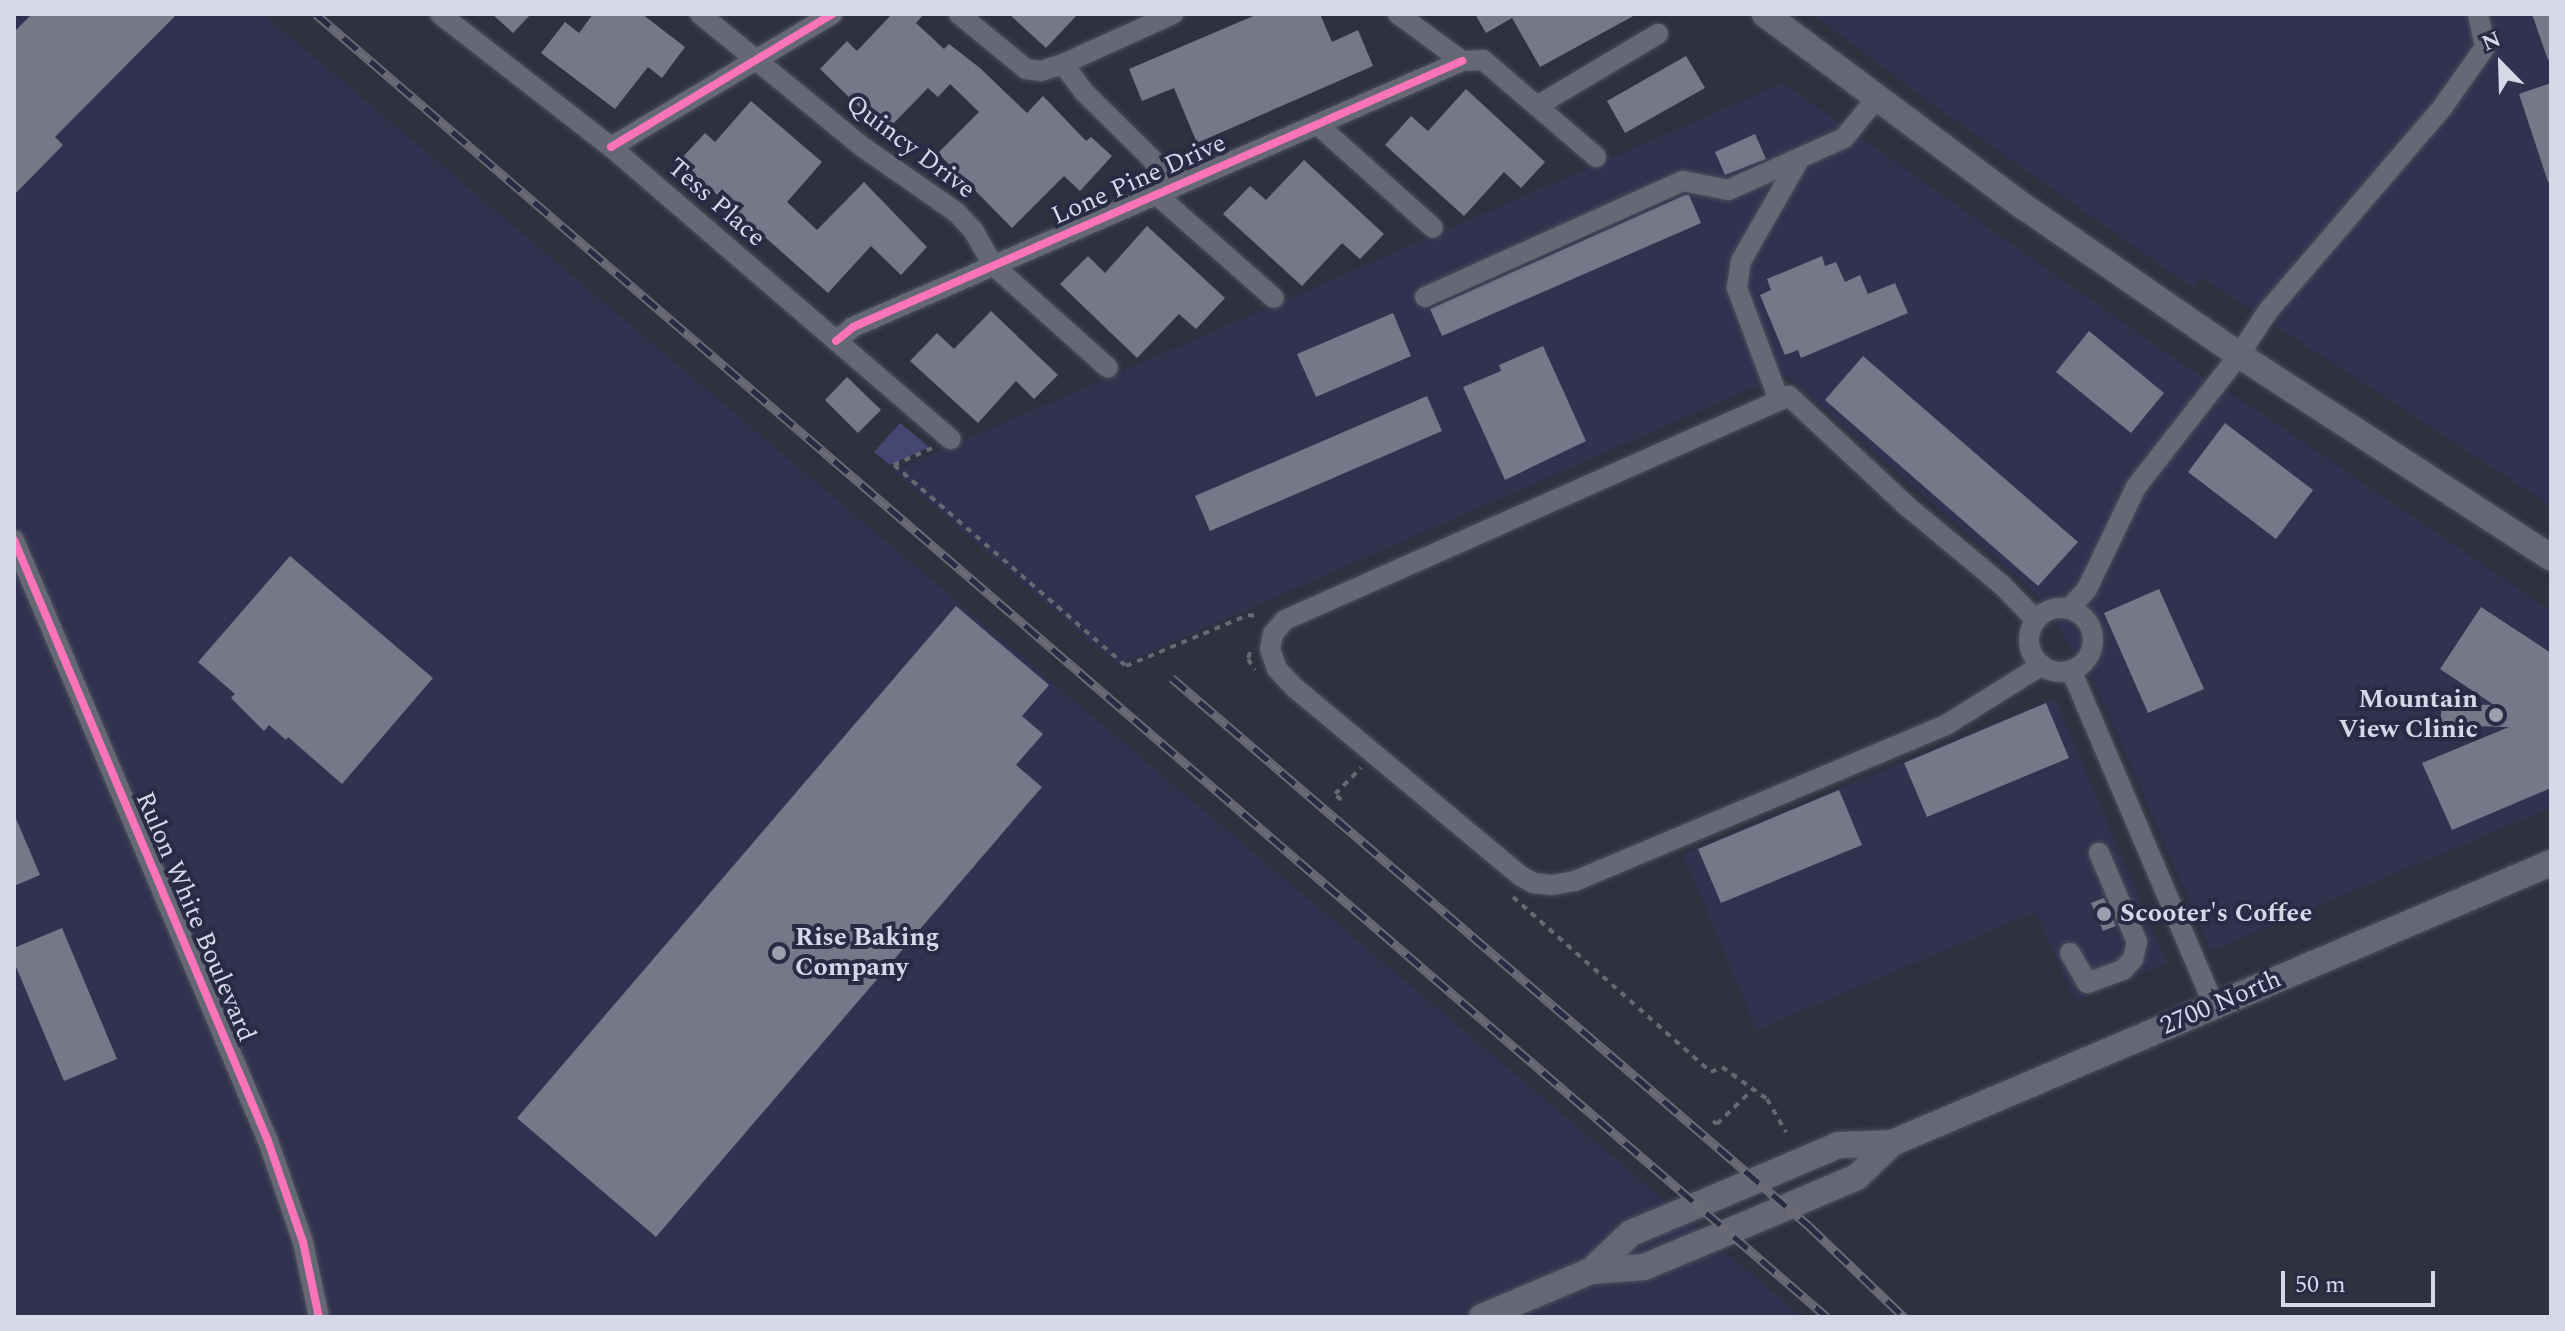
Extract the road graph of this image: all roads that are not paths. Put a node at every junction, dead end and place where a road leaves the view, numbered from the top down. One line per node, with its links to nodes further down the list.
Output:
1 (440, 14): 16 (street, Tess Place)
2 (700, 14): 10 (street, Quincy Drive)
3 (832, 14): 10 (street)
4 (959, 14): 12 (street)
5 (1173, 14): 12 (street)
6 (1398, 14): 11 (street)
7 (1765, 14): 13 (main road)
8 (2478, 14): 25 (street)
9 (1658, 34): 14 (street)
10 (757, 58): 16 (street); 21 (street, Quincy Drive)
11 (1462, 61): 14 (street); 15 (street, Lone Pine Drive)
12 (1063, 64): 19 (street)
13 (1876, 99): 18 (street); 25 (main road)
14 (1537, 106): 17 (street)
15 (1318, 125): 19 (street, Lone Pine Drive); 20 (street)
16 (611, 147): 24 (street, Tess Place)
17 (1596, 157)
18 (1800, 158): 22 (street); 27 (street)
19 (1164, 190): 21 (street, Lone Pine Drive); 23 (street)
20 (1433, 228)
21 (993, 265): 24 (street, Lone Pine Drive); 26 (street, Quincy Drive)
22 (1425, 297)
23 (1274, 298)
24 (836, 341): 28 (street, Tess Place)
25 (2239, 355): 30 (main road); 31 (street)
26 (1108, 368)
27 (1779, 400): 32 (street); 33 (street)
28 (951, 439)
29 (14, 540): 41 (street, Rulon White Boulevard)
30 (2551, 558)
31 (2069, 609): 32 (street); 34 (street)
32 (2036, 620): 33 (street)
33 (2042, 665): 34 (street)
34 (2071, 670): 38 (street)
35 (2099, 853): 37 (street)
36 (2551, 863): 38 (main road, 2700 North)
37 (2070, 953)
38 (2214, 1006): 39 (main road, 2700 North)
39 (1892, 1143): 40 (main road, 2700 North); 40 (main road, 2700 North)
40 (1591, 1271): 42 (main road, 2700 North)
41 (319, 1317)
42 (1482, 1317)

